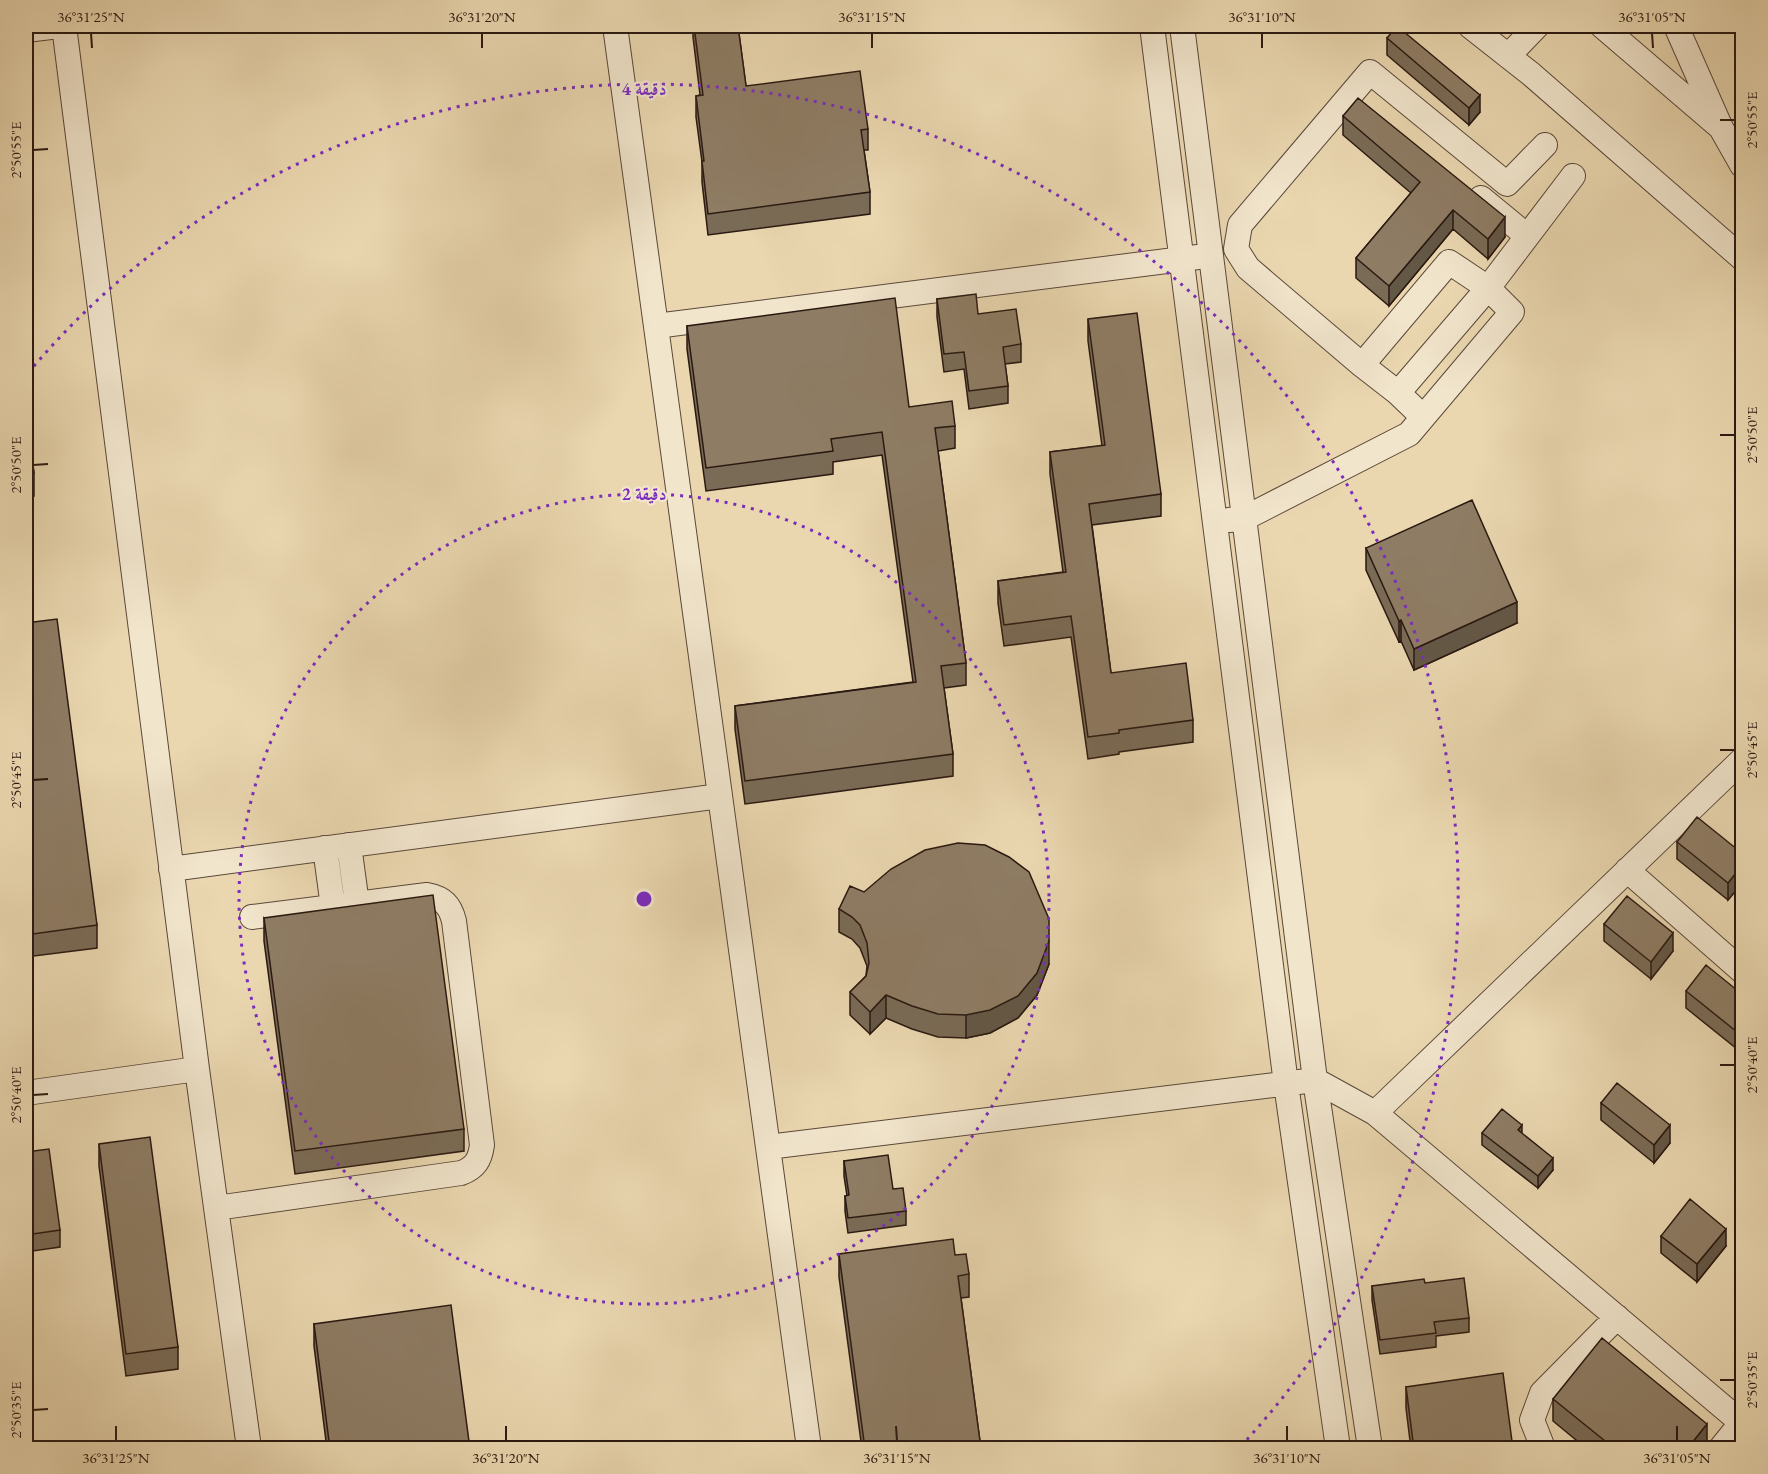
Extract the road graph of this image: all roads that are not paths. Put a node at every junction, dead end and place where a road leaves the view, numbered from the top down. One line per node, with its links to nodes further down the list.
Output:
1 (59, 26): 10 (street)
2 (64, 26): 32 (street)
3 (615, 26): 22 (street)
4 (1152, 26): 20 (street)
5 (1182, 26): 18 (street)
6 (1470, 26): 11 (street)
7 (1537, 26): 11 (street)
8 (1602, 26): 12 (street)
9 (1683, 28): 12 (street)
10 (26, 30)
11 (1508, 56): 19 (street)
12 (1721, 128): 14 (street)
13 (1545, 145): 23 (street)
14 (1743, 165)
15 (1573, 176): 17 (street)
16 (1463, 184): 17 (street)
17 (1527, 236): 21 (street)
18 (1212, 255): 20 (street); 26 (street)
19 (1743, 258)
20 (1181, 260): 22 (street); 27 (street)
21 (1488, 288): 23 (street); 24 (street); 25 (street)
22 (656, 326): 29 (street)
23 (1362, 365): 24 (street)
24 (1398, 393): 25 (street)
25 (1423, 417): 26 (street)
26 (1245, 518): 27 (street); 39 (street)
27 (1215, 522): 40 (street)
28 (1743, 760): 33 (street)
29 (720, 796): 30 (street); 43 (street)
30 (349, 845): 31 (street); 34 (street)
31 (325, 848): 32 (street); 35 (street)
32 (171, 869): 38 (street)
33 (1627, 870): 37 (street); 42 (street)
34 (357, 904): 35 (street); 44 (street)
35 (333, 907): 36 (street)
36 (252, 917)
37 (1743, 971)
38 (197, 1069): 41 (street); 44 (street)
39 (1315, 1080): 40 (street); 42 (street); 50 (street)
40 (1286, 1084): 43 (street); 49 (street)
41 (26, 1093)
42 (1374, 1113): 45 (street)
43 (768, 1147): 48 (street)
44 (216, 1208): 47 (street)
45 (1617, 1317): 46 (street); 51 (street)
46 (1742, 1423): 52 (street)
47 (249, 1449)
48 (809, 1449)
49 (1338, 1449)
50 (1370, 1449)
51 (1544, 1449)
52 (1721, 1449)

